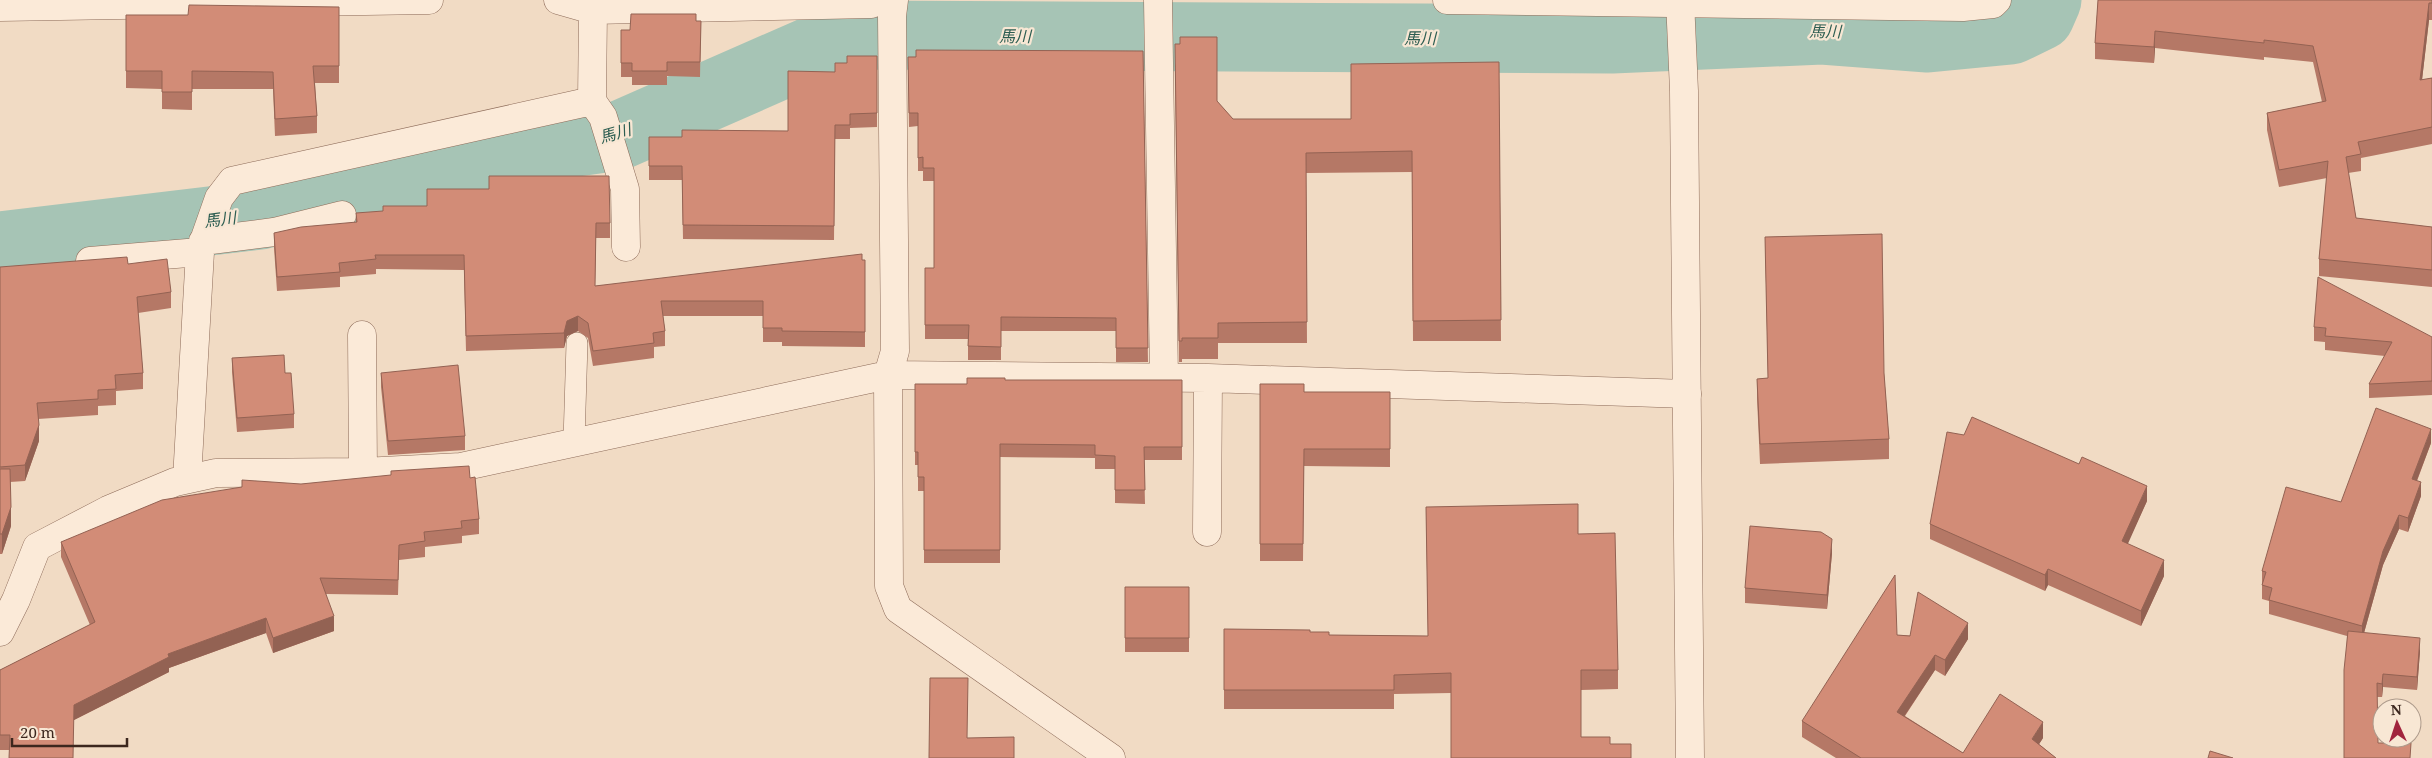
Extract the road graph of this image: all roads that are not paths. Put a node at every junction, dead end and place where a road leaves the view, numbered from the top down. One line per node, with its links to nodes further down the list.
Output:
1 (429, 0): 8 (street)
2 (558, 0): 10 (street)
3 (1447, 0): 7 (street)
4 (1997, 0): 7 (street)
5 (769, 3): 6 (street); 10 (street)
6 (889, 5): 18 (street)
7 (1680, 6): 21 (street)
8 (0, 8)
9 (1159, 8): 19 (street)
10 (593, 10): 11 (street)
11 (598, 109): 13 (street); 14 (street)
12 (342, 215): 13 (street)
13 (203, 242): 15 (street); 24 (street)
14 (626, 247)
15 (67, 262)
16 (362, 335): 23 (street)
17 (578, 343): 22 (lane)
18 (888, 374): 19 (street); 22 (street); 27 (street)
19 (1164, 377): 20 (street)
20 (1208, 378): 21 (street); 25 (street)
21 (1687, 394): 28 (street)
22 (574, 441): 23 (street)
23 (364, 472): 24 (street)
24 (187, 479): 26 (street)
25 (1207, 532)
26 (0, 632)
27 (1111, 758)
28 (1690, 758)

